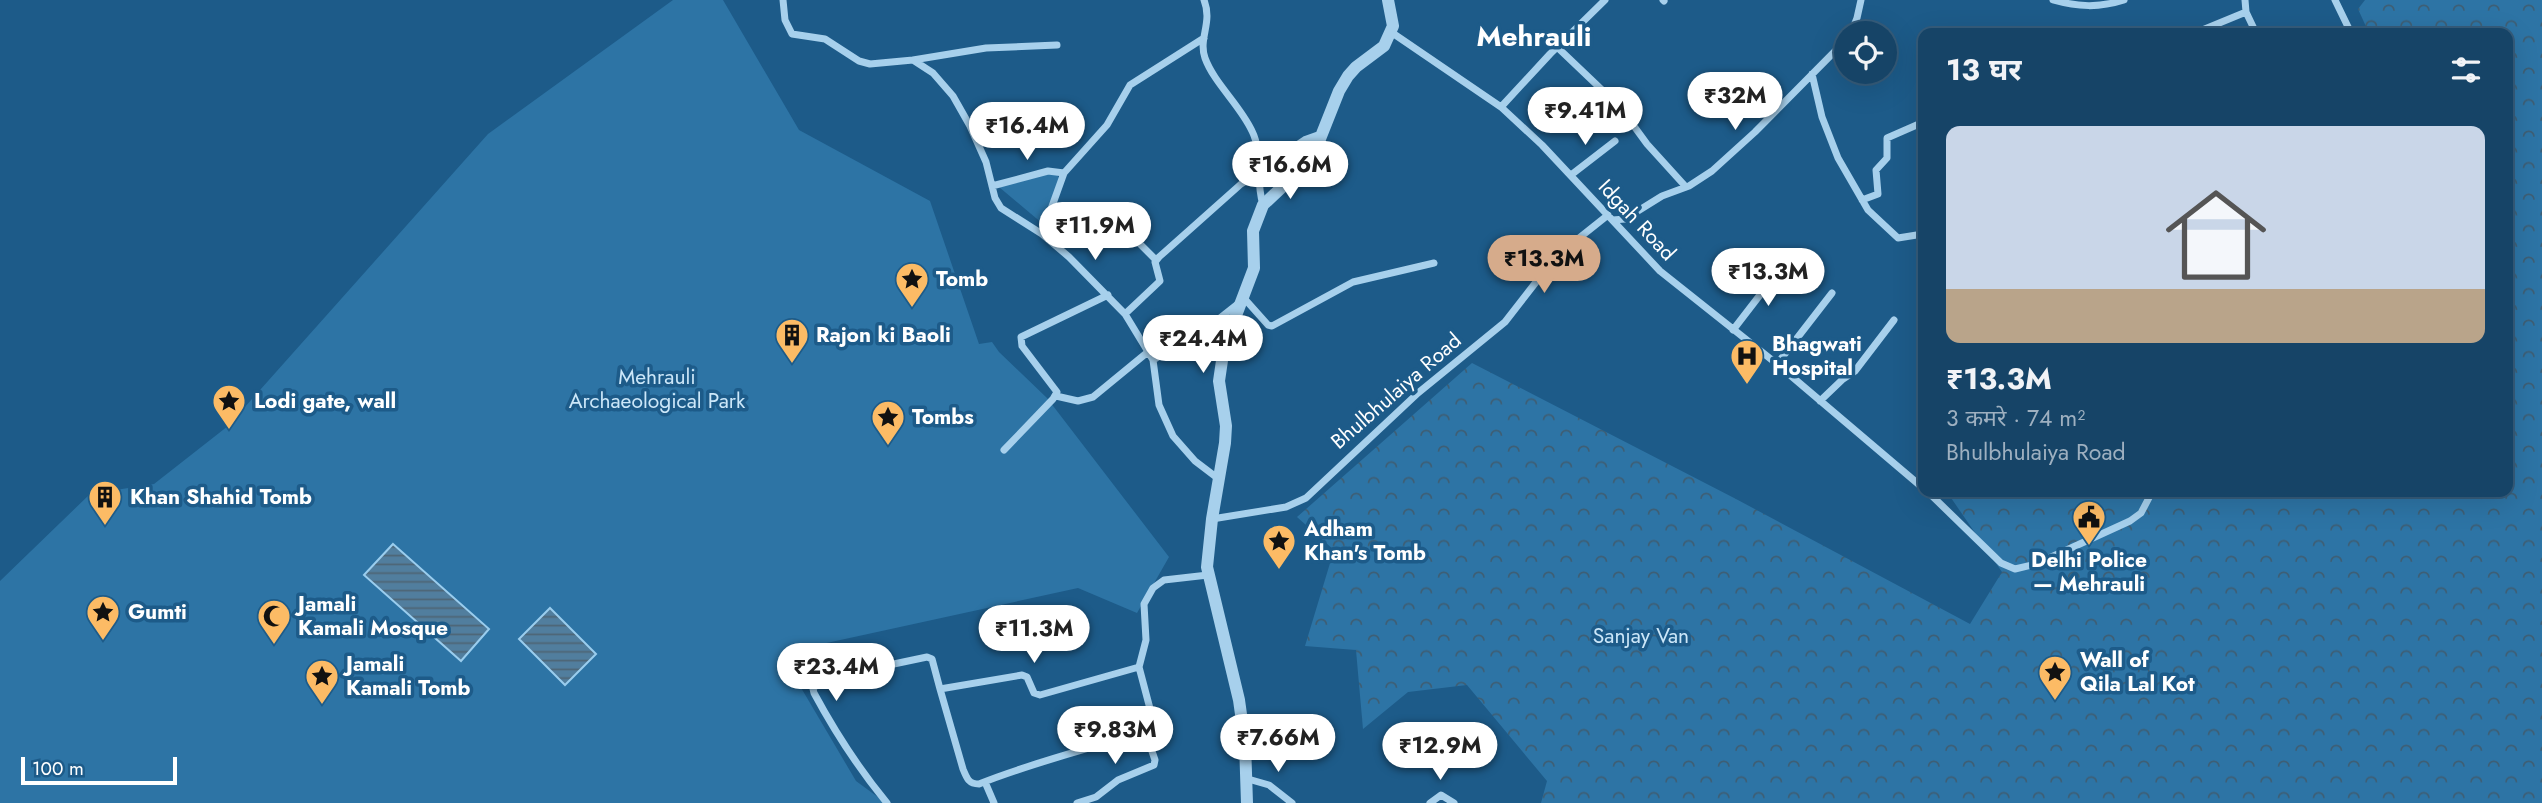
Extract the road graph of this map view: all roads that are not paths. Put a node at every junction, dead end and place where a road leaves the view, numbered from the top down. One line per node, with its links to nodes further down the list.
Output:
1 (783, 0): 20 (street)
2 (1204, 0): 16 (street)
3 (1388, 0): 15 (street)
4 (1605, 0): 18 (street)
5 (1861, 0): 11 (street)
6 (2053, 0): 7 (street)
7 (2124, 0)
8 (2245, 0): 10 (street)
9 (2335, 0): 14 (street)
10 (2246, 12): 12 (street); 13 (street)
11 (1856, 21)
12 (2207, 28)
13 (2254, 28)
14 (2349, 28)
15 (1391, 32): 22 (street, Idgah Road); 24 (street)
16 (1204, 38): 26 (street); 29 (street)
17 (1057, 45): 20 (street)
18 (1557, 47): 22 (street); 31 (street)
19 (1834, 52): 21 (street, Bhulbhulaiya Road)
20 (912, 60): 30 (street)
21 (1812, 74): 31 (street, Bhulbhulaiya Road); 32 (street)
22 (1502, 107): 28 (street, Idgah Road)
23 (1918, 124): 32 (street)
24 (1320, 137): 27 (street); 27 (street)
25 (1615, 141): 28 (street)
26 (1064, 173): 30 (street); 35 (street)
27 (1293, 174): 33 (street)
28 (1571, 175): 34 (street, Idgah Road)
29 (1257, 182): 33 (street); 38 (street)
30 (992, 187): 35 (street)
31 (1686, 187): 34 (street, Bhulbhulaiya Road)
32 (1862, 200): 37 (street)
33 (1263, 205): 43 (street)
34 (1610, 218): 46 (street, Idgah Road); 57 (street, Bhulbhulaiya Road)
35 (1042, 234): 42 (street)
36 (1131, 234): 38 (street)
37 (1918, 235)
38 (1156, 260): 44 (street)
39 (1434, 263): 43 (street)
40 (1780, 269): 46 (street)
41 (1832, 293): 49 (street)
42 (1108, 295): 44 (street); 50 (street)
43 (1241, 300): 48 (street); 53 (street)
44 (1125, 314): 47 (street)
45 (1894, 320): 51 (street)
46 (1733, 330): 49 (street, Idgah Road)
47 (1149, 351): 48 (street); 50 (street)
48 (1153, 360): 53 (street)
49 (1777, 364): 51 (street, Idgah Road)
50 (1056, 396): 52 (street)
51 (1820, 401): 54 (street, Idgah Road)
52 (1004, 450)
53 (1220, 481): 57 (street)
54 (1918, 484)
55 (1933, 497): 56 (street)
56 (2149, 497)
57 (1212, 519): 58 (street)
58 (1208, 575): 59 (street); 62 (street)
59 (1139, 667): 60 (street); 61 (street)
60 (940, 689): 63 (street); 64 (street)
61 (1145, 732): 63 (street); 66 (street)
62 (1248, 779): 67 (street); 68 (street)
63 (985, 782): 65 (street)
64 (887, 803)
65 (993, 803)
66 (1077, 803)
67 (1247, 803)
68 (1292, 803)
69 (1430, 803): 70 (street)
70 (1454, 803)

